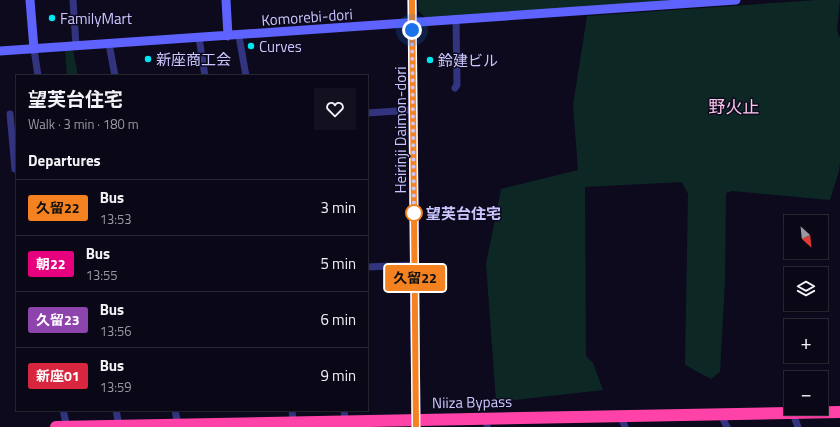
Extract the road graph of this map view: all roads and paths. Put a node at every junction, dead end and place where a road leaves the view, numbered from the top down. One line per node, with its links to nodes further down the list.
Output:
1 (30, 0): 13 (street)
2 (73, 0): 12 (street)
3 (226, 0): 8 (street)
4 (412, 0): 7 (street, Heirinji Daimon-dori)
5 (736, 0): 6 (street, Komorebi-dori)
6 (456, 19): 7 (street, Komorebi-dori); 19 (street)
7 (412, 22): 9 (street, Komorebi-dori); 20 (street, Heirinji Daimon-dori)
8 (228, 36): 9 (street, Komorebi-dori); 10 (street, Komorebi-dori)
9 (239, 36): 18 (street)
10 (199, 38): 11 (street, Komorebi-dori); 17 (street)
11 (109, 44): 12 (street, Komorebi-dori); 16 (street)
12 (76, 46): 13 (street, Komorebi-dori)
13 (34, 49): 14 (street, Komorebi-dori); 15 (street)
14 (0, 51)
15 (38, 75)
16 (115, 75)
17 (205, 75)
18 (246, 75)
19 (455, 88)
20 (413, 110): 21 (street); 24 (street, Heirinji Daimon-dori)
21 (368, 113)
22 (10, 114): 23 (street)
23 (16, 169)
24 (415, 265): 25 (street); 35 (street, Heirinji Daimon-dori)
25 (368, 267)
26 (63, 411): 41 (street)
27 (116, 411): 38 (street)
28 (175, 411): 37 (street)
29 (840, 412): 35 (highway, Niiza Bypass)
30 (293, 415): 31 (highway, Niiza Bypass); 37 (highway, Niiza Bypass)
31 (345, 415): 35 (highway, Niiza Bypass)
32 (840, 418): 34 (highway, Niiza Bypass)
33 (725, 423): 34 (highway, Niiza Bypass); 36 (highway, Niiza Bypass)
34 (797, 423)
35 (417, 424): 39 (highway, Niiza Bypass)
36 (624, 424): 39 (highway, Niiza Bypass)
37 (178, 425): 38 (highway, Niiza Bypass)
38 (119, 426): 41 (highway, Niiza Bypass)
39 (487, 426)
40 (56, 427): 41 (highway, Niiza Bypass)
41 (67, 427)

